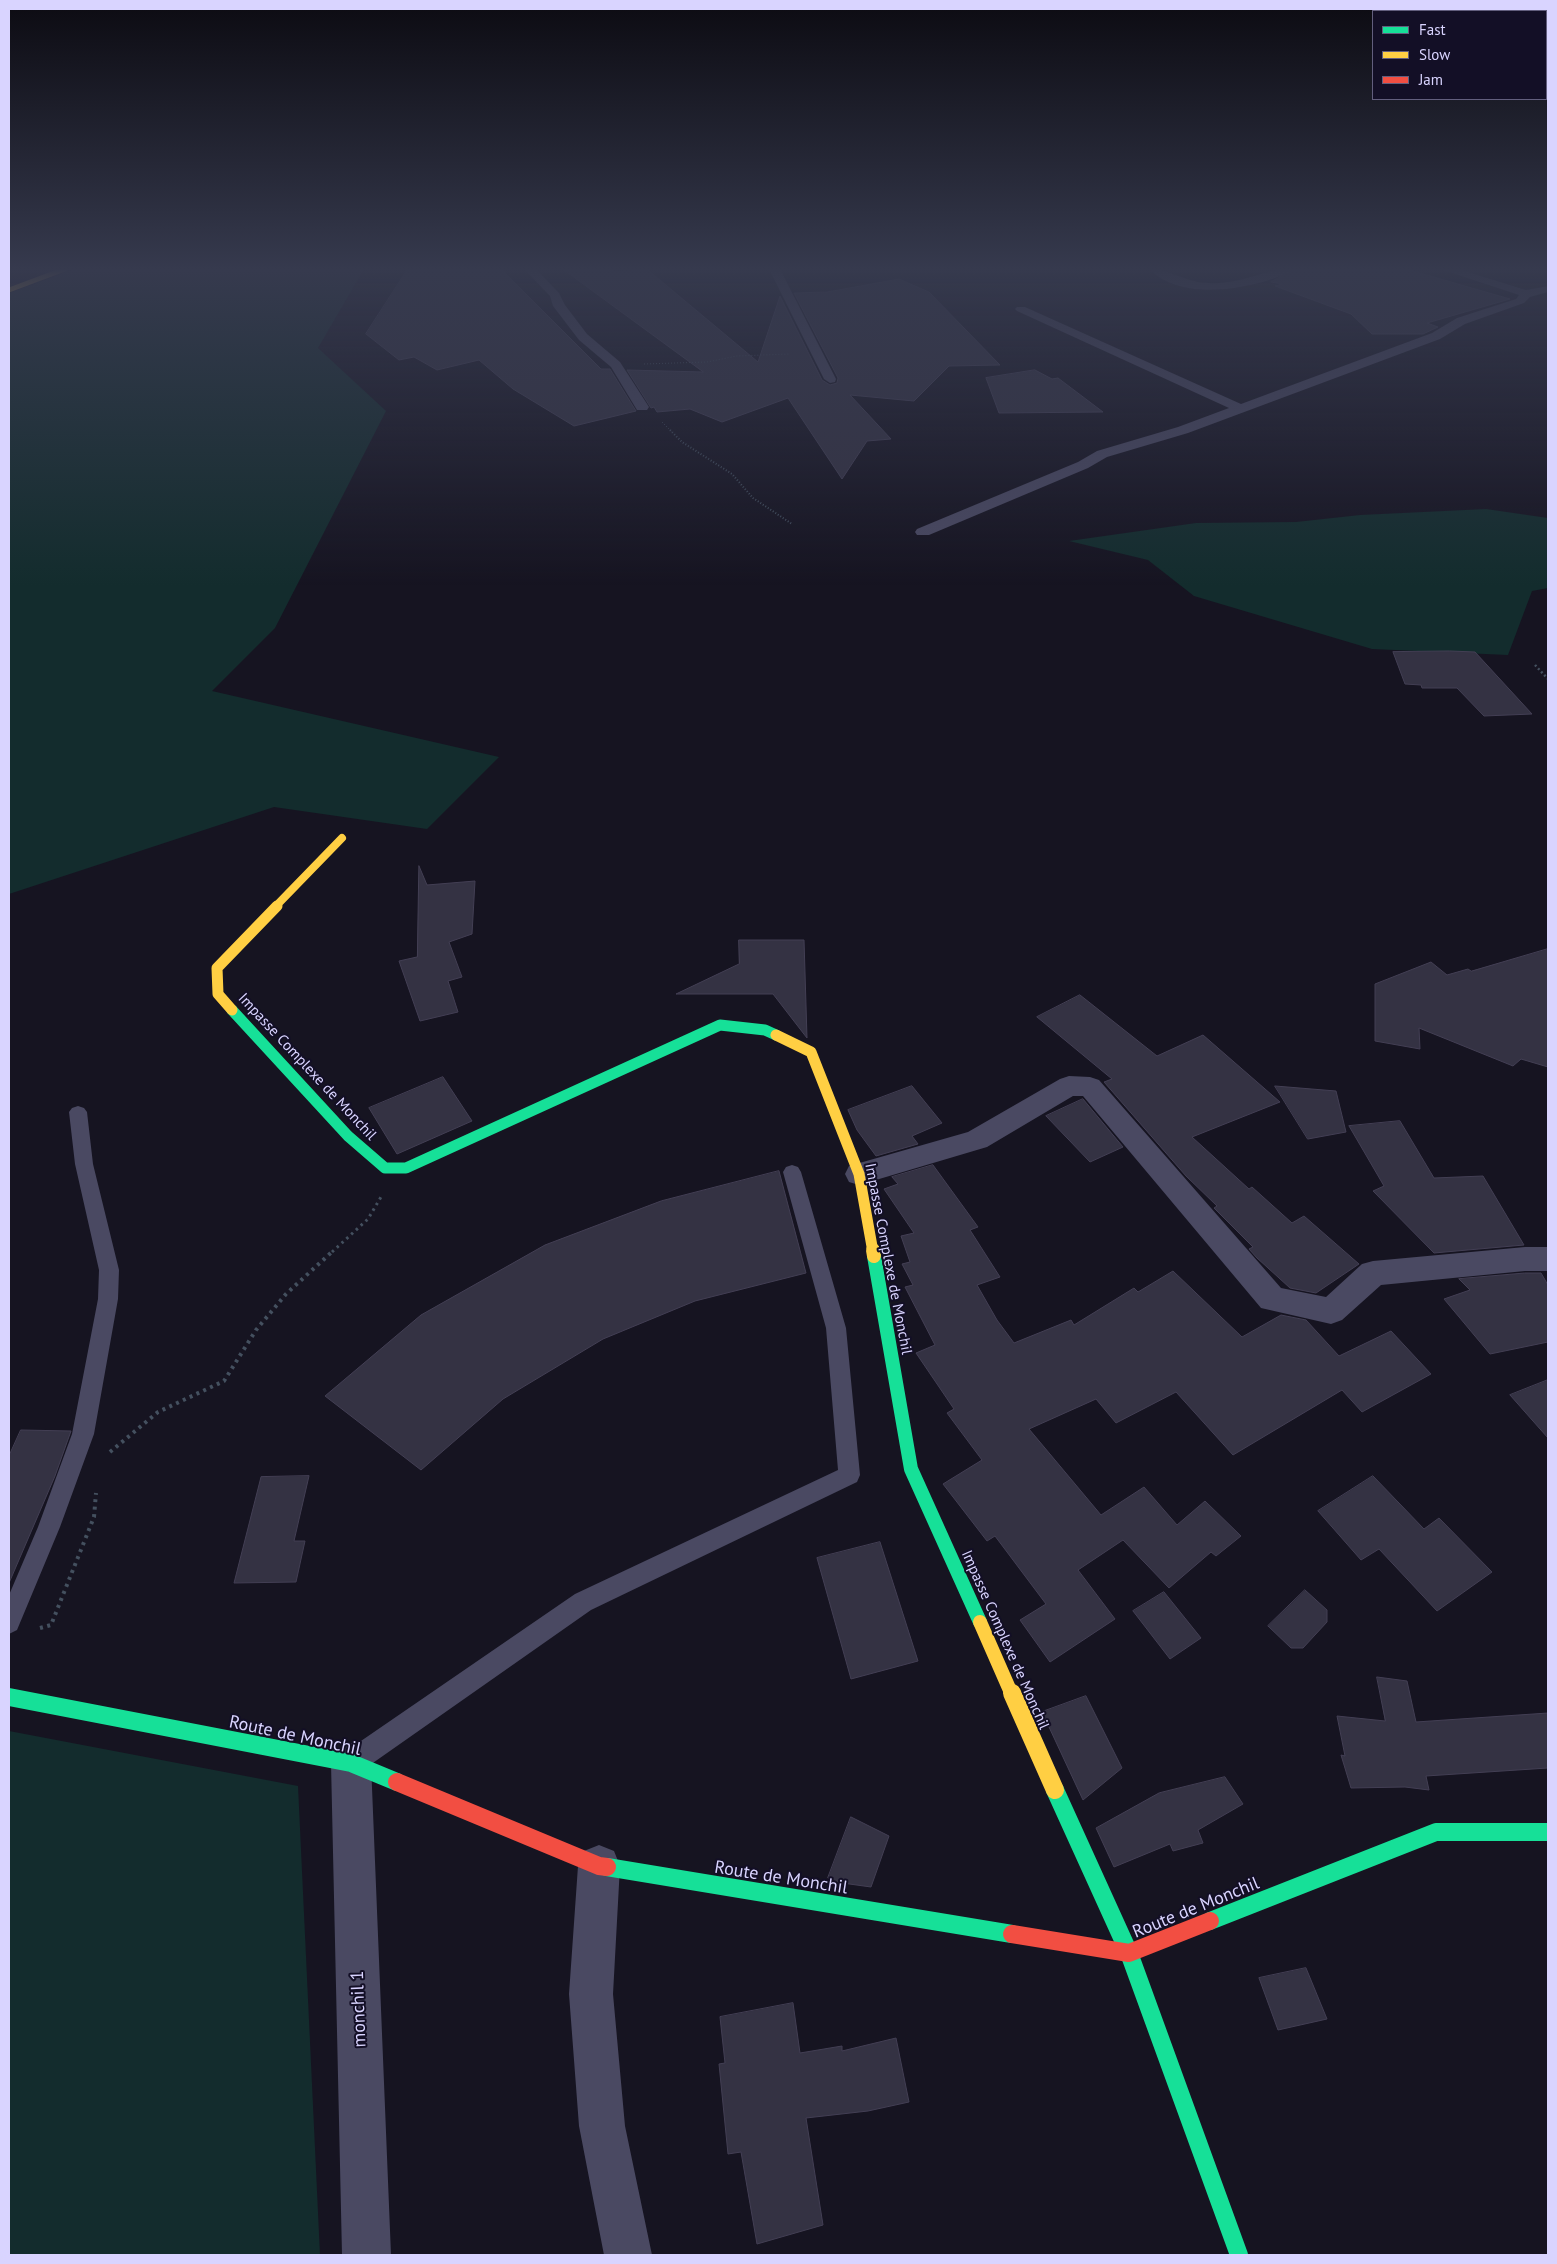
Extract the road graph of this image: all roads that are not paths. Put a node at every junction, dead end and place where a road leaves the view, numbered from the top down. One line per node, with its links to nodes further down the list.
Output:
1 (622, 375): 6 (street)
2 (828, 375): 5 (street)
3 (1166, 375): 7 (street)
4 (1331, 375): 7 (street)
5 (830, 378)
6 (642, 407)
7 (1240, 408): 8 (street)
8 (924, 532)
9 (342, 838): 12 (street, Impasse Complexe de Monchil)
10 (78, 1112): 14 (lane)
11 (792, 1172): 16 (lane)
12 (859, 1174): 13 (street); 19 (street, Impasse Complexe de Monchil)
13 (1548, 1259)
14 (9, 1622)
15 (9, 1697): 16 (street, Route de Monchil)
16 (350, 1763): 18 (street, Route de Monchil); 20 (street, monchil 1)
17 (1548, 1832): 19 (street, Route de Monchil)
18 (599, 1866): 19 (street, Route de Monchil); 21 (street)
19 (1129, 1953): 22 (street, Impasse Complexe de Monchil)
20 (367, 2255)
21 (628, 2255)
22 (1239, 2255)

